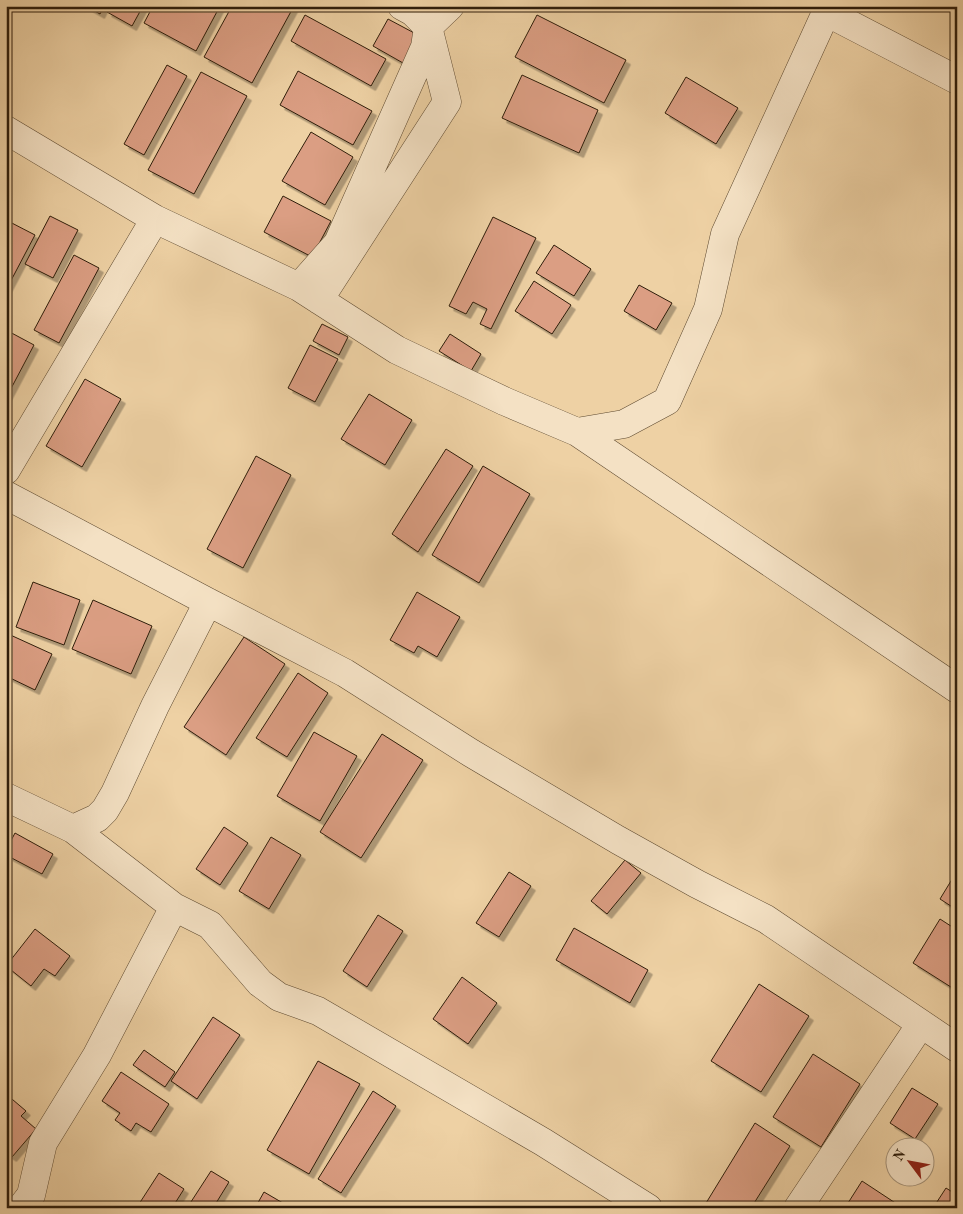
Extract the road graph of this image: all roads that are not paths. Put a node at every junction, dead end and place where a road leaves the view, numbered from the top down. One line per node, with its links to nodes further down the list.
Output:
1 (402, 6): 4 (street)
2 (450, 6): 4 (street)
3 (828, 9): 5 (street); 9 (street)
4 (428, 27): 8 (street); 8 (street)
5 (957, 80)
6 (6, 130): 7 (street)
7 (155, 219): 8 (street); 10 (street)
8 (309, 294): 9 (street)
9 (577, 432): 13 (street)
10 (6, 470)
11 (6, 494): 12 (street)
12 (208, 602): 15 (street); 17 (street)
13 (957, 688)
14 (6, 797): 15 (street)
15 (73, 829): 16 (street)
16 (174, 908): 19 (street); 20 (street)
17 (921, 1024): 18 (street); 21 (street)
18 (957, 1048)
19 (21, 1208)
20 (648, 1208)
21 (798, 1208)

